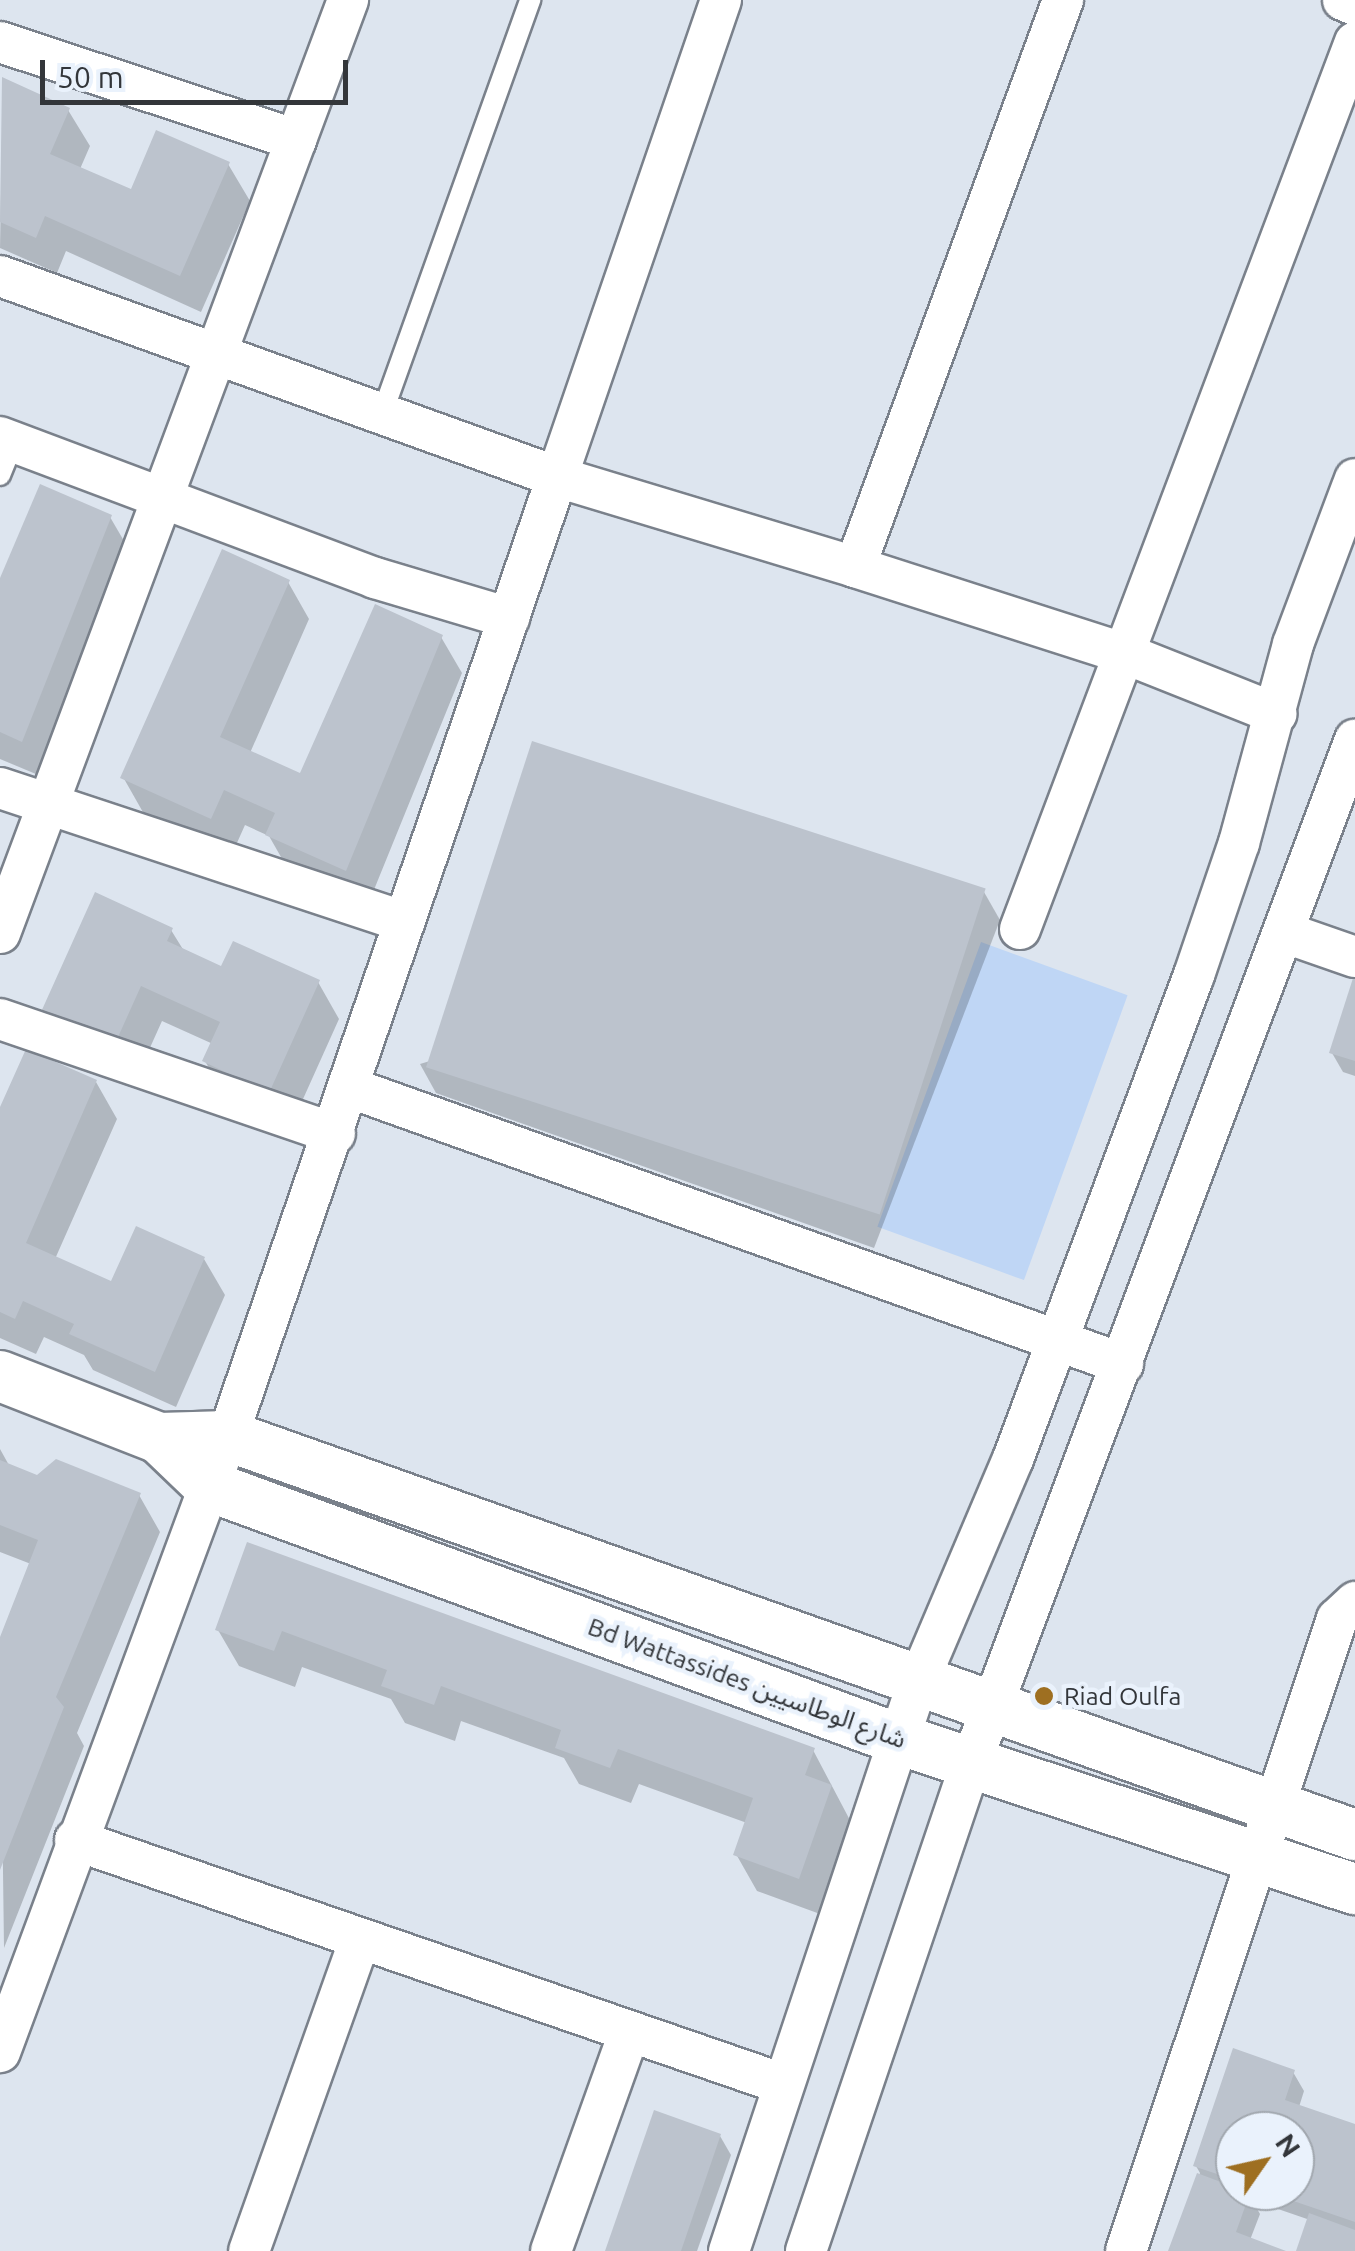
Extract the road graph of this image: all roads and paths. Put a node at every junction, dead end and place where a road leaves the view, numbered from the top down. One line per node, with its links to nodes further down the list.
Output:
1 (348, 0): 9 (street)
2 (530, 0): 12 (lane)
3 (721, 0): 14 (street)
4 (1063, 0): 17 (street)
5 (1342, 0): 6 (street)
6 (1355, 5)
7 (0, 42): 9 (street)
8 (1355, 42): 19 (street)
9 (296, 140): 11 (street)
10 (0, 276): 11 (street)
11 (217, 354): 12 (street); 16 (street)
12 (382, 414): 14 (street)
13 (4, 451): 16 (street)
14 (558, 477): 17 (street); 18 (street)
15 (1355, 480): 20 (street)
16 (163, 498): 18 (street); 23 (street)
17 (855, 567): 19 (street)
18 (509, 618): 24 (street)
19 (1126, 654): 20 (street); 25 (street)
20 (1277, 714): 32 (street)
21 (1355, 740): 26 (street)
22 (0, 788): 23 (street)
23 (48, 804): 24 (street); 27 (street)
24 (404, 922): 30 (street)
25 (1020, 929)
26 (1286, 933): 28 (street); 33 (street)
27 (0, 934)
28 (1355, 957)
29 (0, 1019): 31 (street)
30 (350, 1088): 31 (street); 32 (street)
31 (335, 1134): 35 (street)
32 (1054, 1342): 33 (street); 39 (street)
33 (1123, 1364): 40 (street)
34 (0, 1376): 36 (street, Bd Wattassides شارع الوطاسيين)
35 (228, 1436): 36 (street, Bd Wattassides شارع الوطاسيين); 37 (street); 39 (street, Bd Wattassides شارع الوطاسيين)
36 (159, 1438): 37 (street, Bd Wattassides شارع الوطاسيين)
37 (209, 1486): 41 (street, Bd Wattassides شارع الوطاسيين); 45 (street)
38 (1355, 1602): 43 (street)
39 (917, 1685): 40 (street, Bd Wattassides شارع الوطاسيين); 41 (street)
40 (994, 1707): 42 (street); 43 (street, Bd Wattassides شارع الوطاسيين)
41 (898, 1739): 42 (street, Bd Wattassides شارع الوطاسيين); 52 (street)
42 (971, 1763): 46 (street, Bd Wattassides شارع الوطاسيين); 56 (street)
43 (1272, 1807): 44 (street, Bd Wattassides شارع الوطاسيين); 46 (street)
44 (1355, 1835)
45 (75, 1840): 48 (street); 49 (street)
46 (1256, 1854): 47 (street, Bd Wattassides شارع الوطاسيين); 57 (street)
47 (1355, 1888)
48 (359, 1942): 50 (street); 53 (street)
49 (15, 1967): 51 (street)
50 (630, 2032): 52 (street); 54 (street)
51 (0, 2052)
52 (784, 2084): 55 (street)
53 (249, 2251)
54 (551, 2251)
55 (728, 2251)
56 (806, 2251)
57 (1126, 2251)

